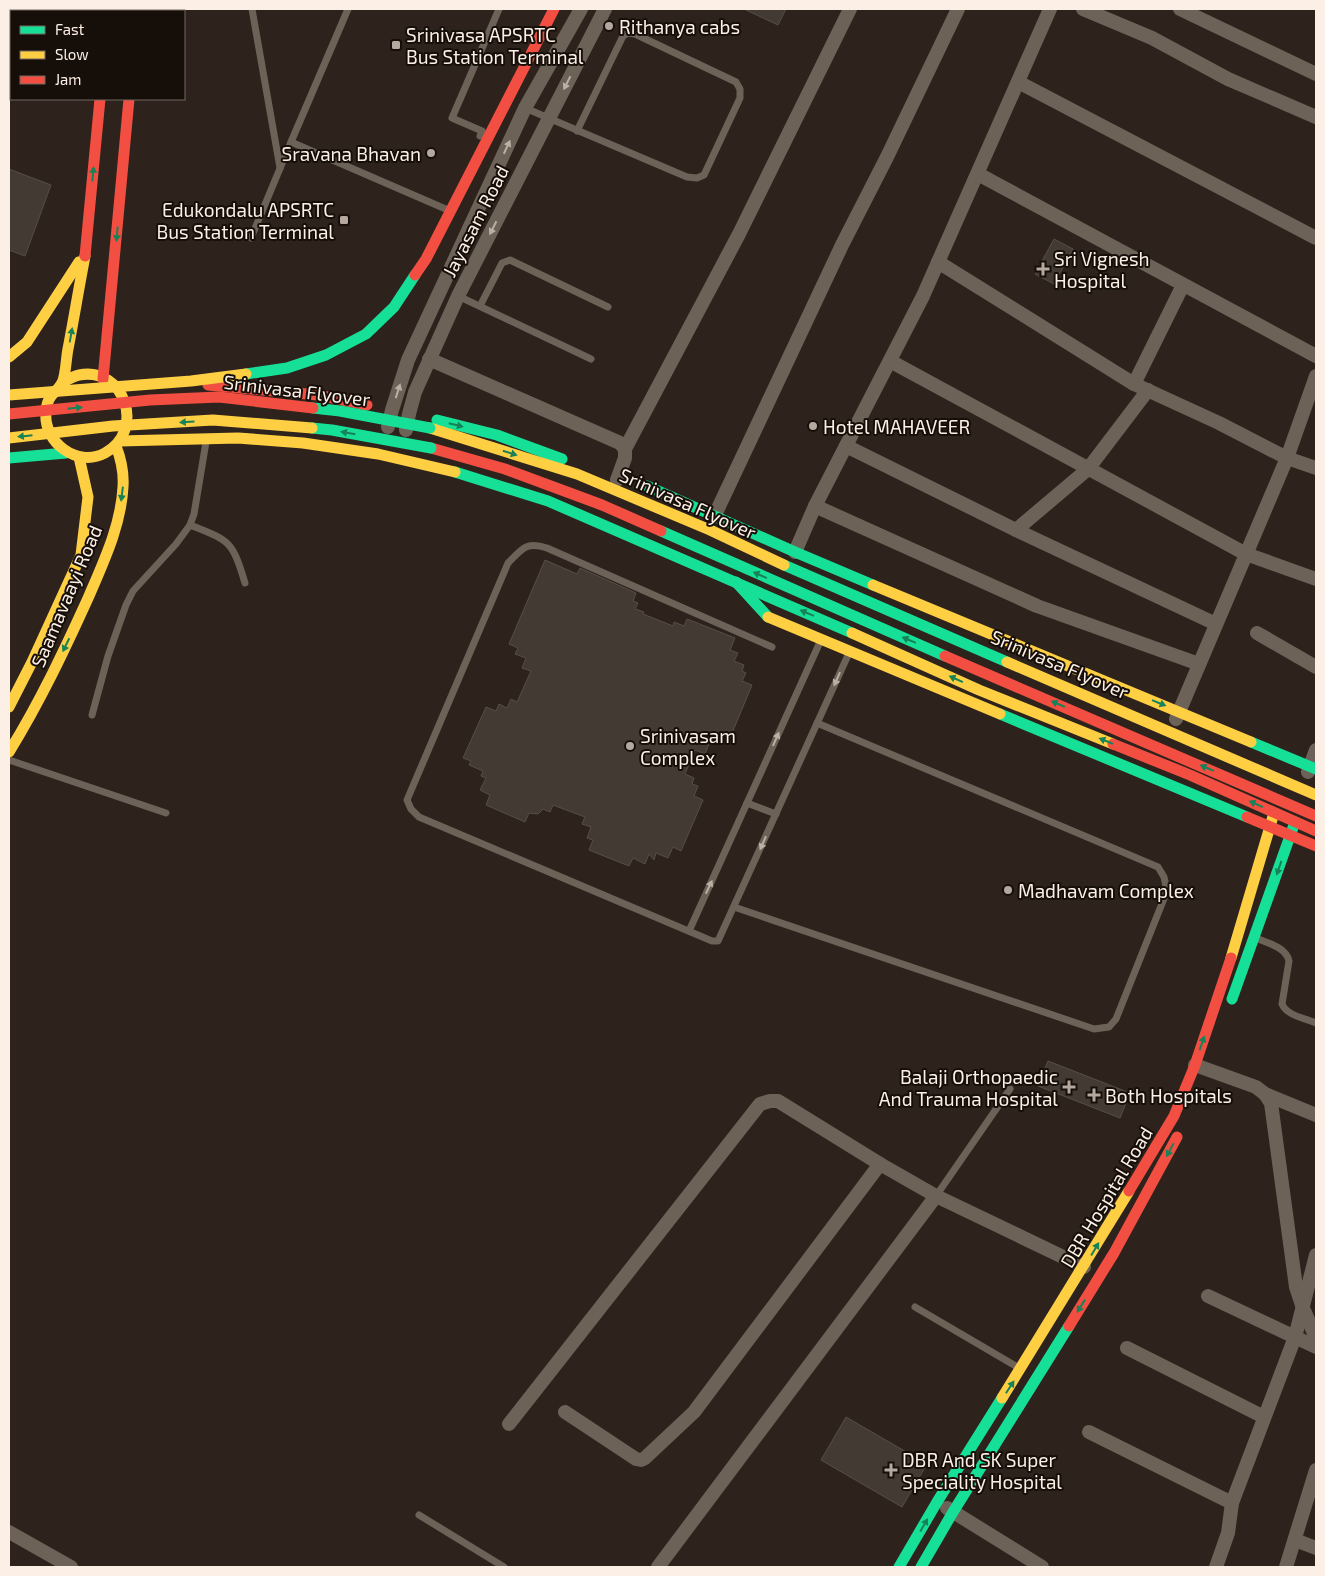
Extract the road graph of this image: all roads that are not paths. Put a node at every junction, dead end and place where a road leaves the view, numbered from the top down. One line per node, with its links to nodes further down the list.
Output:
1 (252, 9): 21 (lane)
2 (348, 9): 20 (lane)
3 (499, 9): 20 (lane)
4 (554, 9): 42 (main road, bridge)
5 (581, 9): 16 (street, Jayasam Road)
6 (605, 9): 18 (street, Jayasam Road, one-way to 18)
7 (850, 9): 50 (street)
8 (958, 9): 61 (street)
9 (1050, 9): 13 (street)
10 (1083, 9): 17 (street)
11 (1180, 9): 12 (street)
12 (1316, 74)
13 (1018, 82): 22 (street); 24 (street)
14 (100, 100): 25 (main road, one-way to 14)
15 (129, 100): 37 (main road, one-way to 37)
16 (525, 108): 18 (lane); 43 (street, Jayasam Road, one-way to 16)
17 (1316, 117)
18 (549, 119): 19 (lane); 28 (street, Jayasam Road, one-way to 28)
19 (577, 131): 19 (lane)
20 (291, 142): 21 (lane)
21 (280, 168): 23 (lane)
22 (978, 174): 26 (street); 27 (street)
23 (251, 238)
24 (1316, 238)
25 (85, 253): 32 (main road); 38 (main road, one-way to 25)
26 (938, 262): 35 (street); 39 (street)
27 (1183, 285): 31 (street); 39 (street)
28 (458, 296): 29 (lane); 34 (street, Jayasam Road)
29 (480, 306): 30 (lane); 33 (lane)
30 (608, 307)
31 (1316, 356)
32 (9, 357)
33 (590, 359)
34 (429, 360): 45 (street, Jayasam Road); 50 (street)
35 (890, 361): 49 (street); 58 (street)
36 (1316, 376): 55 (street)
37 (108, 381): 38 (main road); 43 (main road); 48 (main road)
38 (62, 383): 41 (main road)
39 (1134, 384): 40 (street)
40 (1148, 390): 55 (street); 58 (street)
41 (53, 393): 42 (main road); 51 (main road)
42 (9, 397)
43 (392, 410): 45 (main road); 52 (street, Jayasam Road)
44 (9, 414): 85 (main road, Srinivasa Flyover, one-way to 85, bridge)
45 (409, 414): 56 (street, Jayasam Road); 59 (main road, one-way to 59)
46 (9, 438): 90 (main road, Srinivasa Flyover, one-way to 46, bridge)
47 (207, 439): 48 (main road); 52 (main road); 62 (lane)
48 (118, 443): 53 (main road); 81 (main road, Saamavaayi Road, one-way to 81)
49 (846, 446): 60 (street); 63 (street)
50 (626, 449): 59 (street)
51 (66, 453): 53 (main road); 54 (main road)
52 (382, 455): 56 (main road)
53 (79, 457): 76 (main road, Saamavaayi Road)
54 (9, 458)
55 (1286, 458): 57 (street); 65 (street)
56 (402, 460): 67 (main road)
57 (1316, 468)
58 (1088, 469): 63 (street); 65 (street)
59 (623, 483): 61 (main road, bridge); 79 (main road)
60 (816, 506): 64 (street); 74 (street)
61 (714, 517): 64 (main road, bridge)
62 (190, 525): 68 (lane); 77 (lane)
63 (1016, 530): 70 (street)
64 (795, 552): 83 (main road, one-way to 83, bridge)
65 (1246, 554): 66 (street); 70 (street)
66 (1316, 579)
67 (736, 582): 69 (main road, one-way to 67); 93 (main road, bridge)
68 (245, 583)
69 (829, 622): 72 (main road); 86 (lane, one-way to 69)
70 (1216, 624): 74 (street)
71 (1257, 633): 75 (street)
72 (857, 635): 78 (lane, one-way to 78); 87 (main road, one-way to 72)
73 (772, 647): 95 (lane)
74 (1199, 664): 79 (street)
75 (1316, 667)
76 (9, 707)
77 (92, 715)
78 (817, 723): 89 (lane); 94 (lane)
79 (1174, 725): 84 (main road)
80 (1316, 750): 84 (street)
81 (9, 752)
82 (9, 760): 88 (lane)
83 (1316, 769)
84 (1311, 782)
85 (1316, 795)
86 (747, 803): 89 (lane); 95 (lane, one-way to 86)
87 (1274, 812): 91 (main road); 99 (main road, DBR Hospital Road, one-way to 87)
88 (166, 813)
89 (776, 814): 94 (lane, one-way to 94)
90 (1316, 816)
91 (1294, 822): 92 (main road); 96 (main road, one-way to 96)
92 (1316, 831)
93 (1316, 846)
94 (734, 907): 95 (lane)
95 (689, 931)
96 (1254, 937): 97 (main road); 98 (lane)
97 (1230, 1005)
98 (1316, 1023)
99 (1205, 1068): 101 (street); 107 (main road, DBR Hospital Road, one-way to 99)
100 (1010, 1088): 105 (lane)
101 (1265, 1094): 102 (street); 110 (street)
102 (1316, 1115)
103 (1182, 1126): 123 (main road, DBR Hospital Road, one-way to 123)
104 (880, 1164): 105 (street); 116 (street); 118 (street)
105 (936, 1196): 107 (street); 130 (street)
106 (1316, 1255): 110 (street)
107 (1084, 1267): 115 (main road, DBR Hospital Road)
108 (1208, 1296): 111 (street)
109 (915, 1307): 115 (lane)
110 (1303, 1308): 111 (street); 112 (street)
111 (1295, 1336): 113 (street); 117 (street)
112 (1316, 1338)
113 (1316, 1347)
114 (1127, 1348): 117 (street)
115 (1022, 1369): 121 (main road, DBR Hospital Road, one-way to 115)
116 (565, 1412)
117 (1264, 1418): 122 (street)
118 (509, 1424)
119 (1089, 1432): 122 (street)
120 (1316, 1470): 126 (street)
121 (937, 1502): 123 (street); 131 (main road, DBR Hospital Road, one-way to 121)
122 (1232, 1503): 134 (street)
123 (953, 1512): 132 (main road, DBR Hospital Road); 133 (street)
124 (419, 1515): 129 (lane)
125 (9, 1532): 128 (street)
126 (1295, 1540): 127 (street); 135 (street)
127 (1316, 1548)
128 (72, 1567)
129 (504, 1567)
130 (658, 1567)
131 (899, 1567)
132 (921, 1567)
133 (1042, 1567)
134 (1216, 1567)
135 (1286, 1567)

